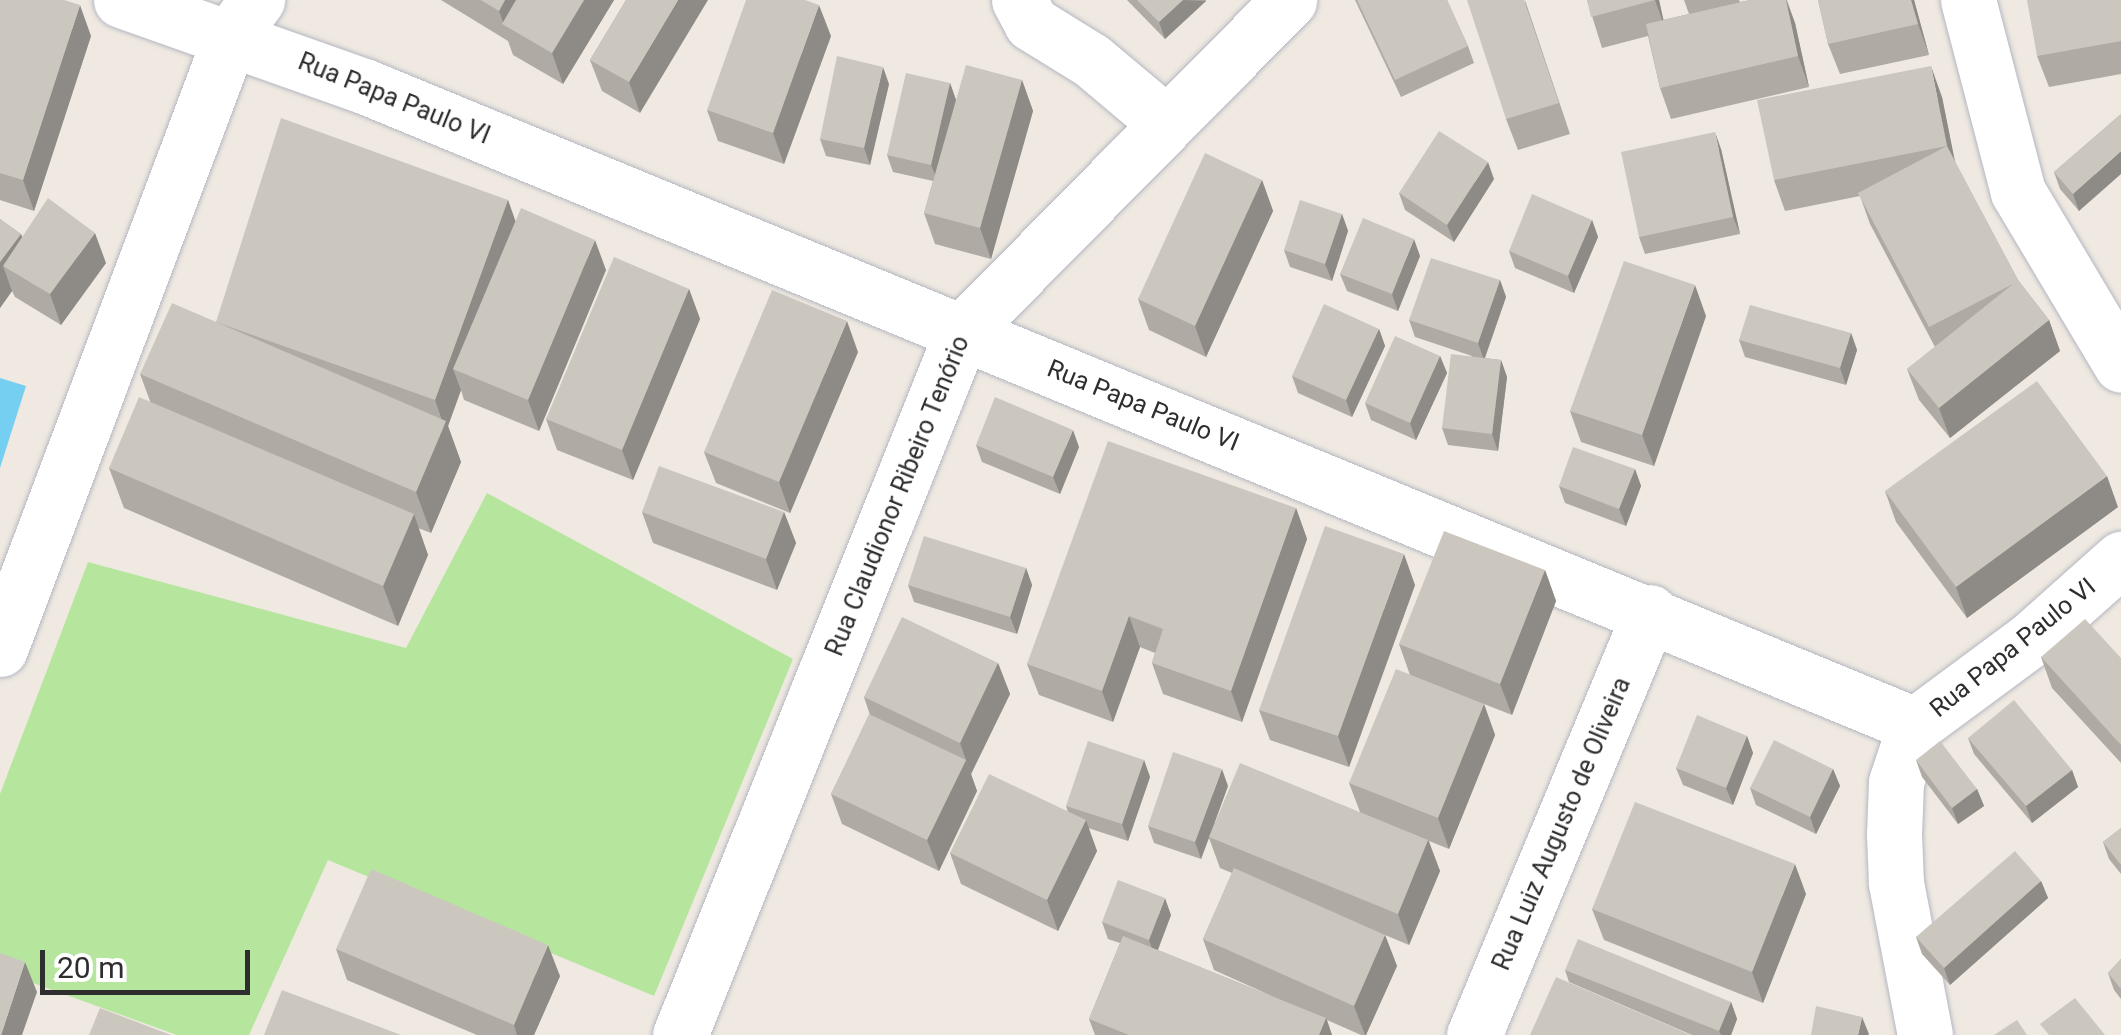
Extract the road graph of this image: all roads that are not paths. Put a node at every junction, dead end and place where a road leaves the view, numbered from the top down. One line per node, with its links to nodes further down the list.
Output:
1 (121, 0): 5 (street, Rua Papa Paulo VI)
2 (1019, 0): 6 (street)
3 (1289, 0): 6 (street, Rua Claudionor Ribeiro Tenório)
4 (1968, 0): 8 (street)
5 (244, 17): 7 (street, Rua Papa Paulo VI); 11 (street)
6 (1165, 122): 7 (street, Rua Claudionor Ribeiro Tenório)
7 (962, 332): 10 (street, Rua Papa Paulo VI); 13 (street, Rua Claudionor Ribeiro Tenório)
8 (2121, 364)
9 (2121, 559): 12 (street, Rua Papa Paulo VI)
10 (1650, 612): 12 (street, Rua Papa Paulo VI); 14 (street, Rua Luiz Augusto de Oliveira)
11 (0, 649)
12 (1915, 725): 15 (street)
13 (680, 1035)
14 (1474, 1035)
15 (1924, 1035)

